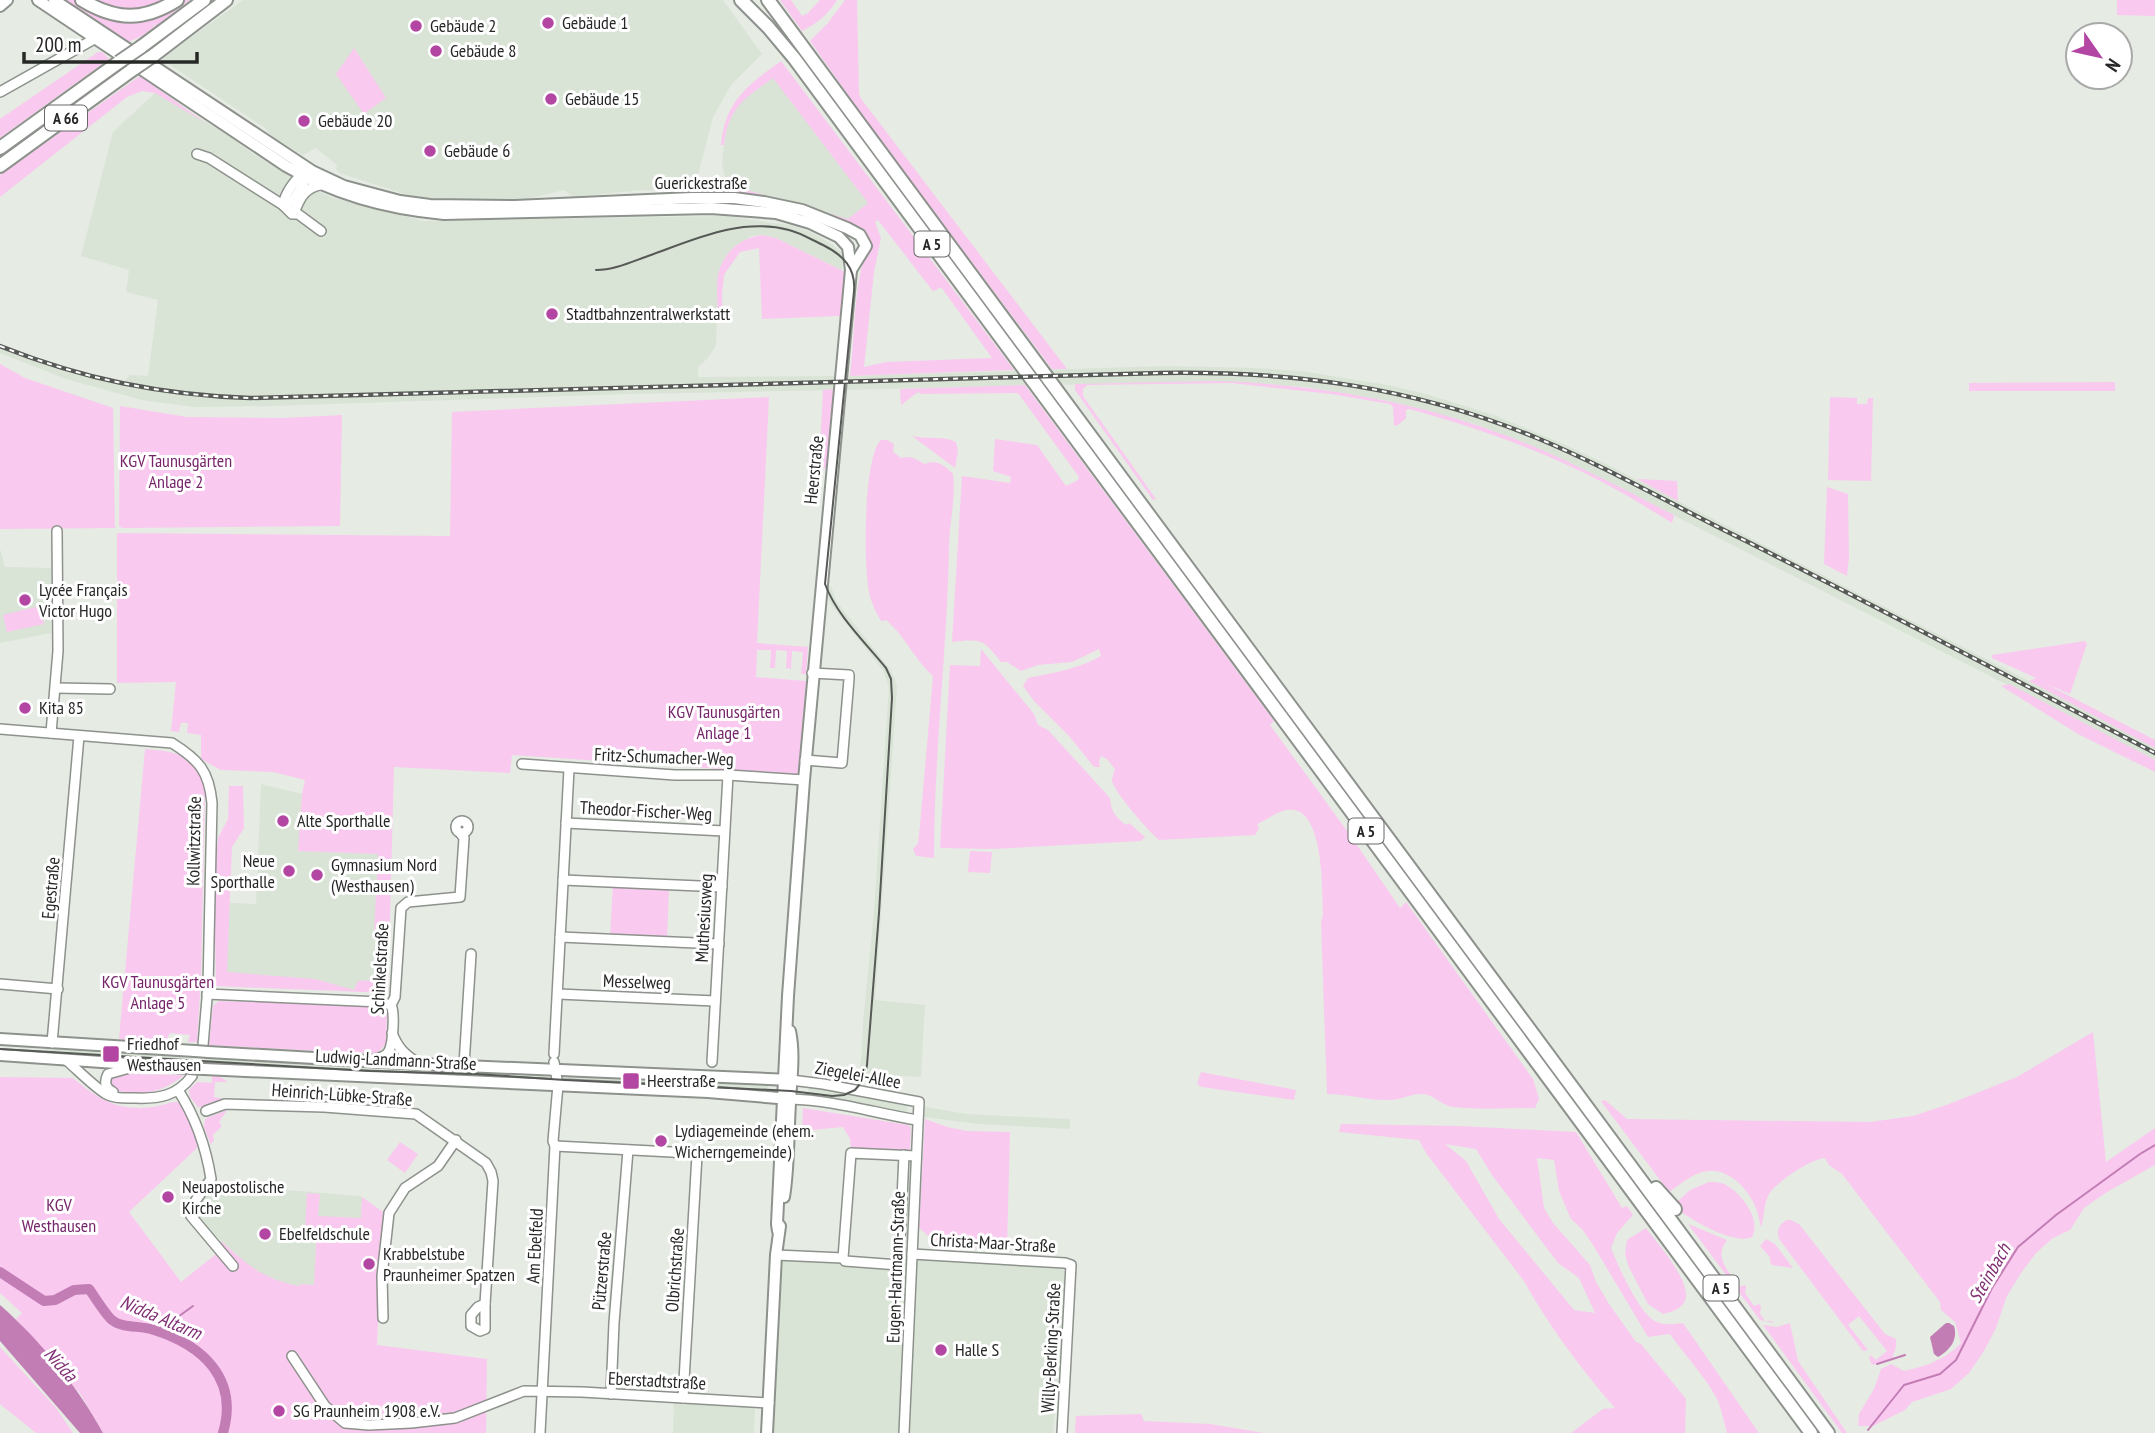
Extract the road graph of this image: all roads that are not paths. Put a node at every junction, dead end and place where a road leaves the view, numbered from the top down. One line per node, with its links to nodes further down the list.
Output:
1 (7, 0): 10 (main road)
2 (38, 0): 11 (main road, Guerickestraße)
3 (54, 0): 16 (main road, Guerickestraße)
4 (82, 0): 5 (highway)
5 (177, 0)
6 (204, 0): 13 (highway, A 66, bridge)
7 (226, 0): 15 (highway, A 66, bridge)
8 (744, 0): 92 (highway, A 5)
9 (768, 0): 70 (highway, A 5)
10 (0, 6)
11 (96, 38): 12 (street); 16 (main road, Guerickestraße)
12 (0, 92)
13 (0, 148)
14 (197, 154): 18 (street)
15 (0, 166)
16 (306, 175): 17 (main road, Guerickestraße); 18 (street); 19 (street); 21 (main road, Guerickestraße)
17 (320, 185): 19 (street); 21 (main road, Guerickestraße)
18 (283, 205): 19 (street)
19 (296, 207): 20 (street)
20 (321, 230)
21 (851, 270): 23 (main road, Heerstraße)
22 (57, 531): 24 (street)
23 (812, 673): 29 (main road, Heerstraße); 29 (street)
24 (56, 688): 25 (street); 27 (street)
25 (110, 689)
26 (0, 729): 27 (street, Kollwitzstraße)
27 (51, 733): 28 (street, Kollwitzstraße)
28 (79, 736): 43 (street, Egestraße); 44 (street, Kollwitzstraße)
29 (805, 760): 33 (main road, Heerstraße)
30 (522, 764): 31 (street, Fritz-Schumacher-Weg)
31 (569, 769): 32 (street, Fritz-Schumacher-Weg); 34 (street, Am Ebelfeld)
32 (728, 775): 33 (street, Fritz-Schumacher-Weg); 35 (street, Muthesiusweg)
33 (804, 780): 61 (main road, Heerstraße)
34 (566, 823): 35 (street, Theodor-Fischer-Weg); 37 (street, Am Ebelfeld)
35 (724, 831): 38 (street, Muthesiusweg)
36 (461, 834): 47 (street, Schinkelstraße)
37 (563, 880): 38 (street); 39 (street, Am Ebelfeld)
38 (722, 887): 40 (street, Muthesiusweg)
39 (560, 937): 40 (street); 45 (street, Am Ebelfeld)
40 (719, 944): 46 (street, Muthesiusweg)
41 (471, 954): 57 (street, Ludwig-Landmann-Straße)
42 (0, 984): 43 (street)
43 (58, 989): 50 (street, Egestraße)
44 (207, 994): 47 (street); 51 (street, Kollwitzstraße)
45 (558, 995): 46 (street, Messelweg); 55 (street, Am Ebelfeld)
46 (715, 1001): 59 (street, Muthesiusweg)
47 (391, 1006): 48 (street, Schinkelstraße)
48 (391, 1033): 54 (street, Schinkelstraße); 56 (street, Schinkelstraße)
49 (0, 1039): 50 (main road, Ludwig-Landmann-Straße)
50 (52, 1043): 51 (main road, Ludwig-Landmann-Straße)
51 (202, 1049): 54 (main road, Ludwig-Landmann-Straße)
52 (0, 1055): 53 (main road, Ludwig-Landmann-Straße)
53 (66, 1060): 58 (main road, Ludwig-Landmann-Straße); 64 (street)
54 (369, 1061): 56 (main road, Ludwig-Landmann-Straße)
55 (554, 1062): 57 (main road, Ludwig-Landmann-Straße); 59 (main road, Ludwig-Landmann-Straße); 62 (street, Am Ebelfeld)
56 (419, 1064): 57 (main road, Ludwig-Landmann-Straße)
57 (464, 1065)
58 (142, 1066): 60 (main road, Ludwig-Landmann-Straße); 64 (street)
59 (712, 1069): 61 (main road, Ludwig-Landmann-Straße)
60 (190, 1072): 62 (main road, Ludwig-Landmann-Straße, bridge); 63 (street)
61 (788, 1080): 65 (main road, Heerstraße); 66 (street, Ziegelei-Allee)
62 (558, 1085): 65 (main road, Ludwig-Landmann-Straße); 71 (street, Am Ebelfeld)
63 (178, 1090): 64 (street); 67 (street)
64 (139, 1098)
65 (787, 1099): 68 (street, Ziegelei-Allee); 77 (main road, Heerstraße)
66 (919, 1102): 68 (street, Eugen-Hartmann-Straße)
67 (194, 1116): 69 (street, Heinrich-Lübke-Straße); 80 (street)
68 (917, 1120): 74 (street, Eugen-Hartmann-Straße)
69 (456, 1140): 81 (street, Heinrich-Lübke-Straße); 82 (street)
70 (1615, 1143): 75 (highway); 93 (highway, A 5)
71 (555, 1146): 72 (street); 84 (street, Am Ebelfeld)
72 (628, 1150): 85 (street, Pützerstraße); 86 (street, Olbrichstraße)
73 (904, 1155): 74 (street); 78 (street); 78 (street)
74 (916, 1156): 76 (street, Eugen-Hartmann-Straße)
75 (1675, 1209)
76 (912, 1254): 79 (street, Christa-Maar-Straße); 90 (street, Eugen-Hartmann-Straße)
77 (776, 1255): 78 (street); 87 (main road, Heerstraße)
78 (843, 1258)
79 (1071, 1265): 91 (street, Willy-Berking-Straße)
80 (233, 1266)
81 (485, 1304)
82 (383, 1318)
83 (296, 1359): 84 (street, Eberstadtstraße)
84 (543, 1391): 85 (street, Eberstadtstraße); 88 (street, Am Ebelfeld)
85 (611, 1394): 86 (street, Eberstadtstraße)
86 (683, 1398): 87 (street, Eberstadtstraße)
87 (769, 1403): 89 (main road, Heerstraße)
88 (540, 1433)
89 (767, 1433)
90 (904, 1433)
91 (1062, 1433)
92 (1811, 1433)
93 (1828, 1433)

